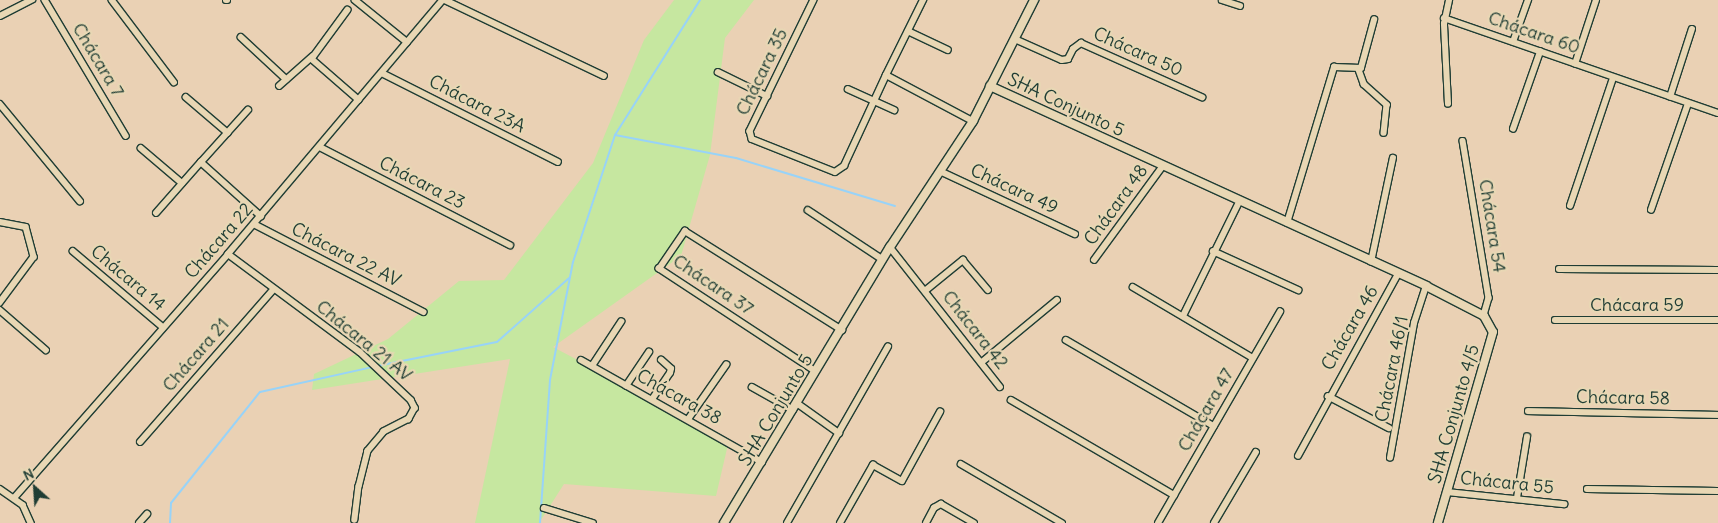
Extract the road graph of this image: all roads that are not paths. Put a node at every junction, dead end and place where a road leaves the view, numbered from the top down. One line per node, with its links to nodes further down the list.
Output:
1 (32, 0): 15 (street)
2 (45, 0): 55 (street, Chácara 7)
3 (112, 0): 35 (street)
4 (355, 0): 22 (street)
5 (444, 0): 22 (street, Chácara 22); 32 (street)
6 (814, 0): 39 (street, Chácara 35)
7 (923, 0): 19 (street, Chácara 35)
8 (1034, 0): 21 (street)
9 (1222, 0): 13 (street)
10 (1449, 0): 16 (street)
11 (1528, 0): 23 (street)
12 (1596, 0): 27 (street)
13 (1240, 6)
14 (348, 10): 26 (street)
15 (0, 16)
16 (1444, 18): 23 (street, Chácara 60); 46 (street)
17 (1374, 20): 28 (street)
18 (1692, 30): 42 (street)
19 (908, 31): 24 (street); 31 (street, Chácara 35)
20 (241, 37): 34 (street)
21 (1015, 39): 37 (street); 41 (street, Chácara 50)
22 (407, 42): 30 (street, Chácara 22)
23 (1513, 42): 25 (street, Chácara 60)
24 (948, 50)
25 (1540, 52): 27 (street, Chácara 60); 52 (street)
26 (313, 56): 34 (street); 43 (street)
27 (1575, 64): 33 (street, Chácara 60)
28 (1359, 70): 53 (street); 73 (street)
29 (718, 72): 39 (street)
30 (382, 73): 43 (street, Chácara 22); 61 (street, Chácara 23A)
31 (886, 75): 44 (street, Chácara 35); 51 (street)
32 (604, 76)
33 (1613, 78): 42 (street, Chácara 60); 67 (street)
34 (286, 80): 36 (street)
35 (174, 82)
36 (279, 86)
37 (990, 86): 51 (street, SHA Conjunto 5); 62 (street, SHA Conjunto 5)
38 (848, 89): 44 (street)
39 (767, 96): 44 (street, Chácara 35)
40 (186, 97): 54 (street)
41 (1202, 97)
42 (1670, 97): 47 (street, Chácara 60)
43 (359, 100): 57 (street, Chácara 22)
44 (873, 101): 49 (street)
45 (0, 104): 65 (street)
46 (1448, 104)
47 (1688, 104): 50 (street, Chácara 60); 69 (street)
48 (248, 110): 54 (street)
49 (894, 110)
50 (1718, 113)
51 (973, 121): 63 (street, SHA Conjunto 5)
52 (1513, 129)
53 (1384, 132)
54 (228, 133): 60 (street)
55 (126, 136)
56 (1463, 141): 99 (street, Chácara 54)
57 (320, 147): 71 (street, Chácara 22); 76 (street, Chácara 23)
58 (141, 148): 64 (street)
59 (1392, 158): 83 (street)
60 (202, 162): 64 (street); 71 (street)
61 (558, 162)
62 (1162, 166): 66 (street, SHA Conjunto 5); 82 (street, Chácara 48)
63 (940, 171): 75 (street, Chácara 49); 77 (street, SHA Conjunto 5)
64 (182, 183): 70 (street)
65 (80, 201)
66 (1239, 202): 73 (street, SHA Conjunto 5); 79 (street)
67 (1570, 206)
68 (808, 210): 81 (street)
69 (1651, 210)
70 (156, 213)
71 (261, 216): 74 (street, Chácara 22)
72 (0, 222): 94 (street)
73 (1287, 223): 83 (street, SHA Conjunto 5)
74 (254, 224): 80 (street, Chácara 22); 96 (street, Chácara 22 AV)
75 (1075, 234)
76 (510, 245)
77 (890, 247): 81 (street, SHA Conjunto 5); 92 (street, Chácara 42)
78 (73, 251): 103 (street, Chácara 14)
79 (1213, 252): 91 (street); 98 (street)
80 (228, 254): 89 (street, Chácara 21 AV); 103 (street, Chácara 22)
81 (882, 259): 104 (street, SHA Conjunto 5)
82 (1094, 260)
83 (1371, 262): 86 (street, SHA Conjunto 5)
84 (1559, 269): 85 (street, Chácara 59)
85 (1718, 270)
86 (1398, 274): 87 (street, SHA Conjunto 5); 119 (street, Chácara 46)
87 (1426, 286): 99 (street, SHA Conjunto 5); 134 (street, Chácara 46/1)
88 (1133, 287): 98 (street)
89 (274, 289): 131 (street, Chácara 21); 147 (street, Chácara 21 AV)
90 (988, 290): 92 (street, Chácara 42)
91 (1298, 290)
92 (925, 291): 112 (street, Chácara 42)
93 (1057, 300): 112 (street)
94 (0, 303)
95 (0, 310): 107 (street)
96 (424, 312)
97 (1280, 312): 109 (street, Chácara 47)
98 (1183, 316): 109 (street)
99 (1484, 316): 140 (street, SHA Conjunto 4/5)
100 (1555, 320): 101 (street, Chácara 59)
101 (1718, 320)
102 (621, 322): 114 (street)
103 (163, 327): 142 (street, Chácara 22)
104 (842, 330): 115 (street, SHA Conjunto 5); 115 (street, Chácara 37)
105 (1066, 340): 127 (street)
106 (888, 347): 129 (street)
107 (46, 350)
108 (650, 352): 116 (street)
109 (1253, 358): 127 (street, Chácara 47)
110 (581, 360): 114 (street, Chácara 38)
111 (661, 360): 120 (street)
112 (982, 362): 117 (street, Chácara 42)
113 (726, 365): 126 (street)
114 (592, 366): 116 (street, Chácara 38)
115 (816, 372): 122 (street, SHA Conjunto 5)
116 (626, 386): 120 (street, Chácara 38)
117 (1000, 387)
118 (752, 388): 122 (street)
119 (1328, 396): 128 (street, Chácara 46); 133 (street, Chácara 46)
120 (653, 398): 126 (street, Chácara 38)
121 (1011, 400): 141 (street)
122 (795, 407): 129 (street); 135 (street, SHA Conjunto 5)
123 (1528, 411): 125 (street, Chácara 58)
124 (940, 412): 153 (street)
125 (1718, 415)
126 (689, 418): 135 (street, Chácara 38)
127 (1214, 426): 141 (street, Chácara 47)
128 (1389, 428)
129 (839, 433): 152 (street)
130 (1527, 437): 143 (street)
131 (140, 442)
132 (1256, 452): 158 (street)
133 (1298, 456)
134 (1390, 458)
135 (762, 462): 151 (street, SHA Conjunto 5)
136 (961, 464): 156 (street)
137 (0, 489): 142 (street)
138 (1586, 489): 139 (street)
139 (1718, 491)
140 (1447, 492): 143 (street, Chácara 55); 159 (street, SHA Conjunto 4/5)
141 (1174, 495): 157 (street, Chácara 47)
142 (14, 498): 148 (street)
143 (1517, 498): 144 (street, Chácara 55)
144 (1564, 504)
145 (544, 508): 150 (street)
146 (147, 514): 149 (street)
147 (355, 520)
148 (31, 523)
149 (139, 523)
150 (593, 523)
151 (724, 523)
152 (787, 523)
153 (840, 523)
154 (926, 523): 155 (street)
155 (974, 523)
156 (1062, 523)
157 (1158, 523)
158 (1214, 523)
159 (1438, 523)

